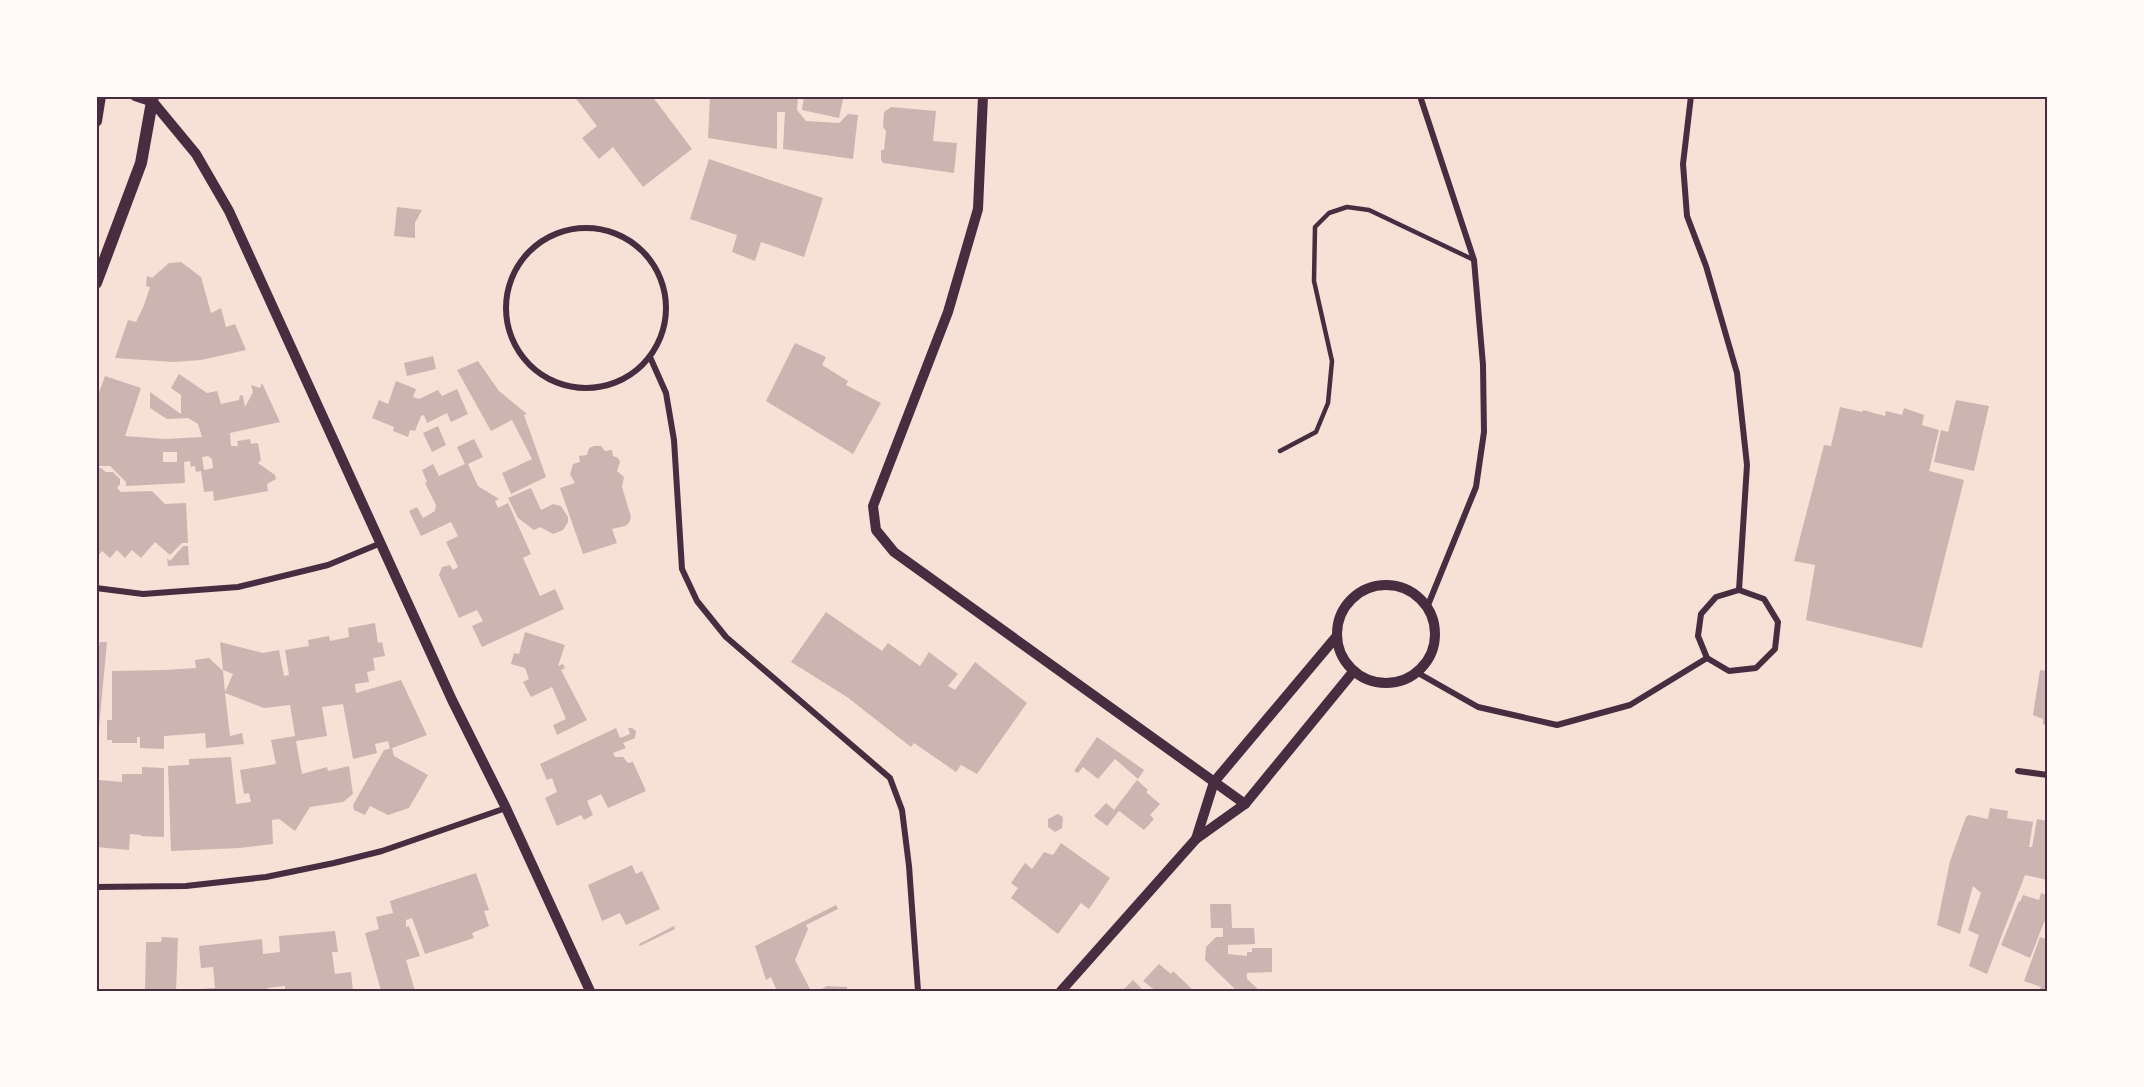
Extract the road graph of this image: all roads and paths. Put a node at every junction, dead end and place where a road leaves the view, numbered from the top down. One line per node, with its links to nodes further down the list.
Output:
1 (100, 96): 7 (main road)
2 (135, 96): 6 (street)
3 (983, 96): 22 (street)
4 (1420, 96): 8 (street)
5 (1691, 96): 14 (street)
6 (153, 99): 9 (main road); 12 (street)
7 (96, 121)
8 (1474, 260): 11 (lane); 15 (street)
9 (96, 283)
10 (650, 357): 10 (street); 28 (street)
11 (1280, 451)
12 (381, 543): 13 (street); 24 (street)
13 (96, 588)
14 (1739, 590): 17 (street); 17 (street)
15 (1428, 605): 16 (street); 19 (street)
16 (1335, 637): 18 (street); 22 (street)
17 (1707, 658): 19 (street)
18 (1353, 672): 19 (street); 23 (street)
19 (1418, 673)
20 (2018, 771): 21 (street)
21 (2048, 776)
22 (1214, 782): 23 (street); 25 (street)
23 (1245, 804): 25 (street)
24 (506, 808): 26 (street); 27 (street)
25 (1196, 839): 29 (street)
26 (96, 887)
27 (590, 991)
28 (918, 991)
29 (1061, 991)

